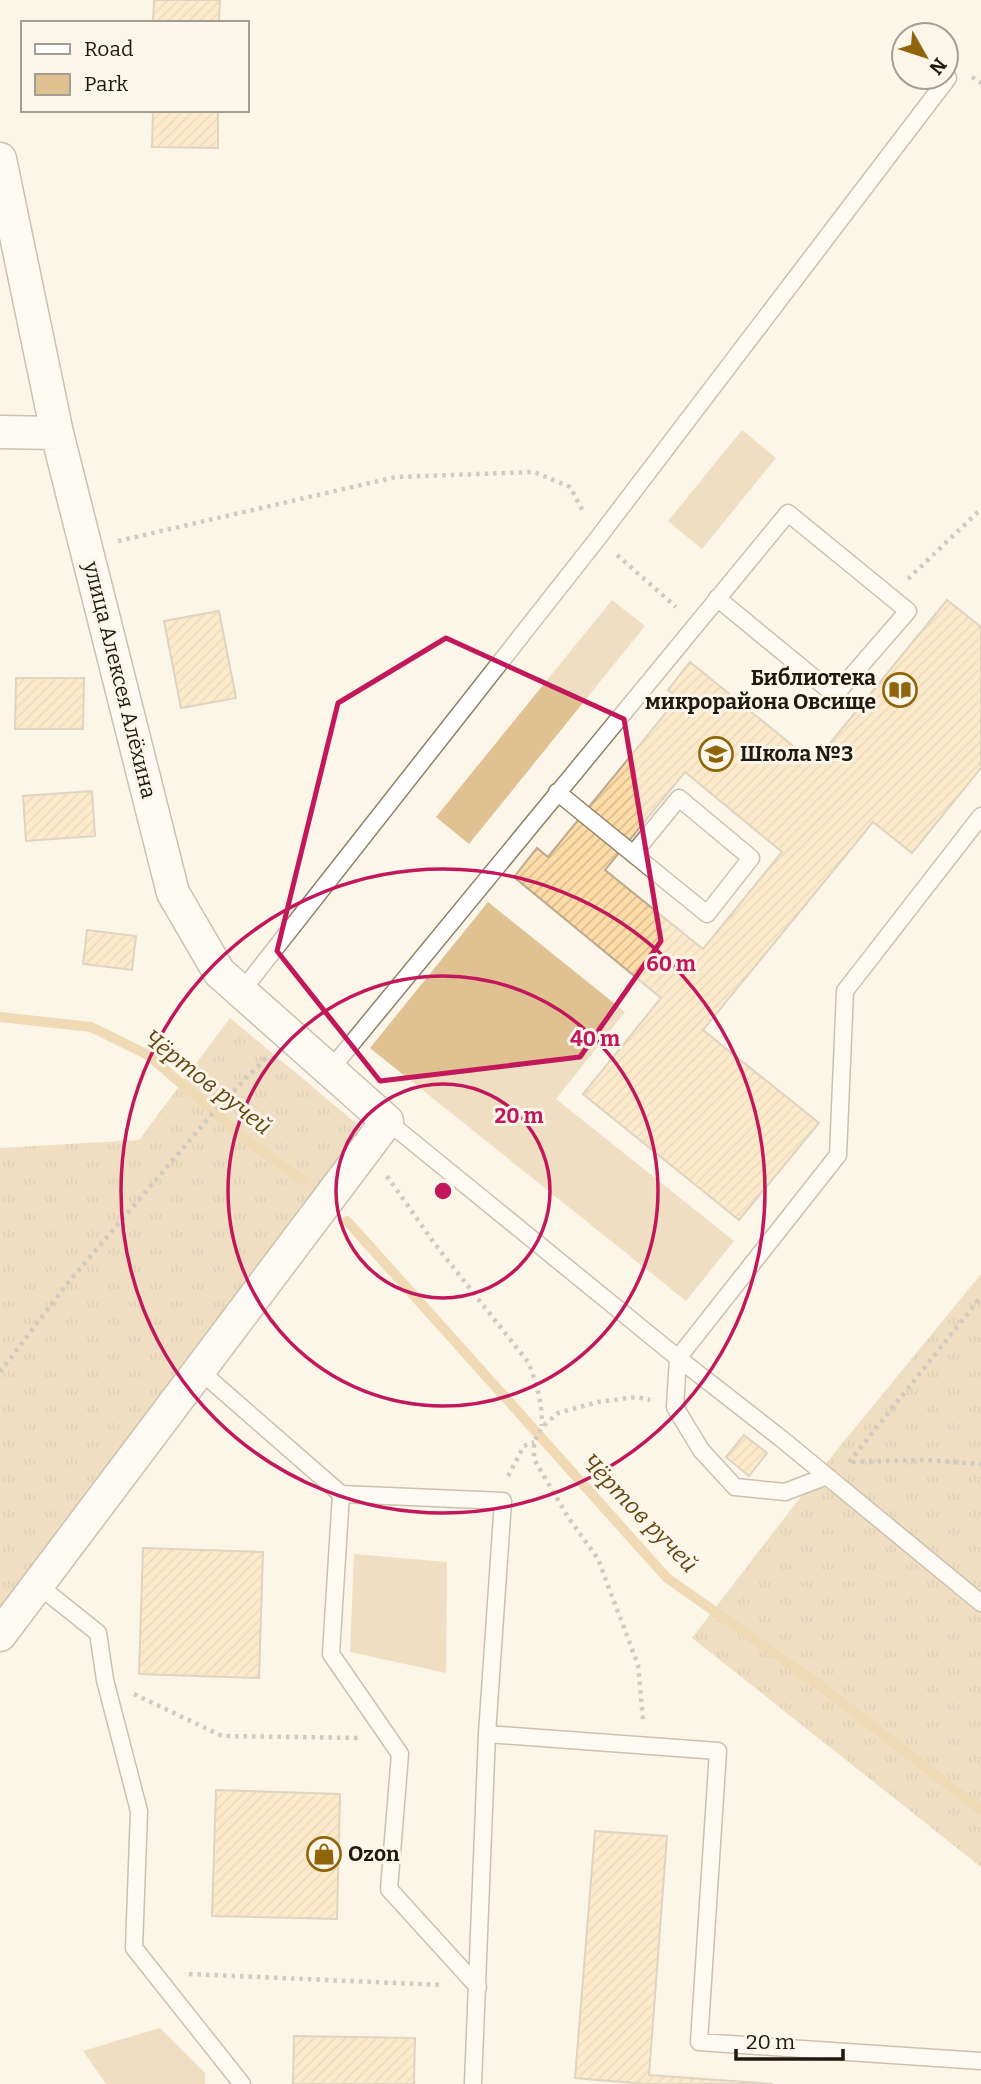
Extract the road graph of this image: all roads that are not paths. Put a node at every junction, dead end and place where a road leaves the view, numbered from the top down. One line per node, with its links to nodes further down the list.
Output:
1 (938, 91): 9 (lane)
2 (0, 159): 4 (street, улица Алексея Алёхина)
3 (0, 432): 4 (street)
4 (57, 433): 9 (street, улица Алексея Алёхина)
5 (717, 598): 5 (lane); 6 (lane)
6 (557, 792): 8 (lane); 10 (lane)
7 (981, 816): 12 (lane)
8 (633, 854): 8 (lane)
9 (241, 992): 10 (street, улица Алексея Алёхина)
10 (330, 1070): 11 (street, улица Алексея Алёхина)
11 (387, 1121): 12 (lane); 13 (street)
12 (678, 1358): 14 (lane); 14 (lane)
13 (199, 1370): 15 (lane); 16 (street)
14 (827, 1476): 17 (lane)
15 (341, 1494): 19 (lane); 20 (lane)
16 (38, 1585): 18 (street); 22 (lane)
17 (981, 1603)
18 (0, 1635)
19 (487, 1734): 20 (lane); 21 (lane)
20 (478, 1987): 23 (lane)
21 (981, 2061)
22 (242, 2084)
23 (473, 2084)

